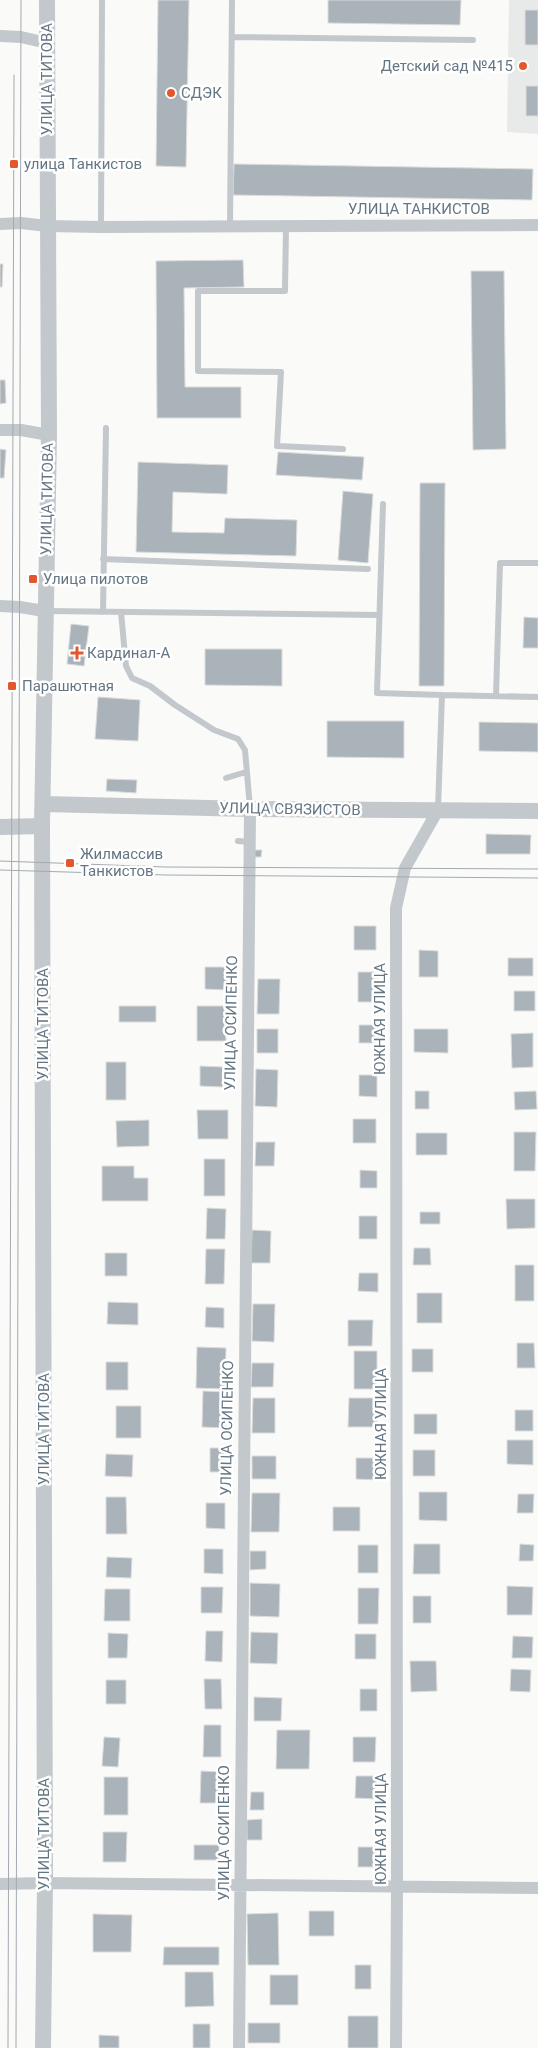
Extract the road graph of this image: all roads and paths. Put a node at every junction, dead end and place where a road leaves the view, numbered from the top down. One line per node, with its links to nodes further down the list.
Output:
1 (47, 0): 7 (street, УЛИЦА ТИТОВА)
2 (102, 0): 12 (lane)
3 (232, 0): 5 (lane)
4 (0, 36): 7 (street)
5 (232, 37): 6 (lane); 13 (lane)
6 (473, 40)
7 (47, 43): 10 (street, УЛИЦА ТИТОВА)
8 (0, 224): 10 (street, УЛИЦА ТАНКИСТОВ)
9 (538, 225): 11 (street, УЛИЦА ТАНКИСТОВ)
10 (47, 226): 12 (street, УЛИЦА ТАНКИСТОВ); 16 (street, УЛИЦА ТИТОВА)
11 (286, 226): 13 (street, УЛИЦА ТАНКИСТОВ); 17 (lane)
12 (101, 227): 13 (street, УЛИЦА ТАНКИСТОВ)
13 (230, 227)
14 (106, 428): 19 (lane)
15 (0, 430): 16 (street)
16 (49, 435): 23 (street, УЛИЦА ТИТОВА)
17 (343, 448)
18 (383, 504): 26 (lane)
19 (103, 559): 21 (lane); 24 (lane)
20 (538, 563): 28 (lane)
21 (368, 569)
22 (0, 606): 23 (street)
23 (44, 611): 24 (lane); 32 (street, УЛИЦА ТИТОВА)
24 (102, 612): 25 (lane)
25 (122, 612): 26 (lane); 30 (lane)
26 (379, 615): 27 (lane)
27 (442, 695): 28 (lane); 34 (lane)
28 (496, 696): 29 (lane)
29 (538, 697)
30 (246, 772): 31 (lane); 33 (lane)
31 (226, 778)
32 (43, 804): 33 (street, УЛИЦА СВЯЗИСТОВ); 36 (street, УЛИЦА ТИТОВА)
33 (250, 809): 34 (street, УЛИЦА СВЯЗИСТОВ); 40 (street, УЛИЦА ОСИПЕНКО)
34 (438, 810): 35 (street, УЛИЦА СВЯЗИСТОВ); 41 (street, ЮЖНАЯ УЛИЦА)
35 (538, 811)
36 (42, 826): 37 (street); 38 (street, УЛИЦА ТИТОВА)
37 (0, 827)
38 (45, 1883): 39 (street); 40 (street); 43 (street, УЛИЦА ТИТОВА)
39 (0, 1884)
40 (240, 1885): 41 (street); 44 (street, УЛИЦА ОСИПЕНКО)
41 (397, 1886): 42 (street); 45 (street, ЮЖНАЯ УЛИЦА)
42 (538, 1888)
43 (43, 2048)
44 (239, 2048)
45 (396, 2048)

